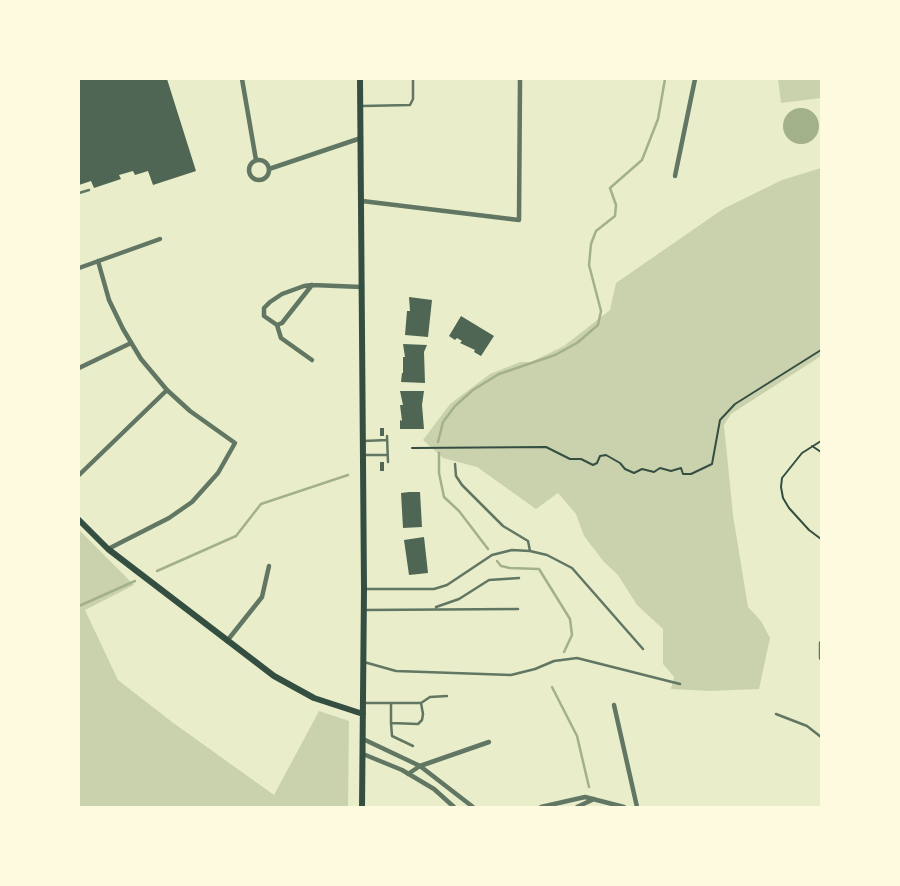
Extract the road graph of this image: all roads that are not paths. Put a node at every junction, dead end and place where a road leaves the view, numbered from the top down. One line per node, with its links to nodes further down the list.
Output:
1 (242, 79): 8 (street)
2 (360, 79): 6 (main road)
3 (413, 79): 6 (lane)
4 (520, 79): 13 (street)
5 (695, 79): 10 (street)
6 (361, 106): 7 (main road)
7 (361, 138): 9 (street); 13 (main road)
8 (256, 160): 9 (street); 9 (street)
9 (269, 168)
10 (675, 176)
11 (89, 190): 12 (lane)
12 (79, 193)
13 (362, 201): 18 (main road)
14 (160, 239): 15 (street)
15 (98, 261): 16 (street); 20 (street)
16 (79, 268)
17 (312, 285): 18 (street); 19 (street); 19 (street)
18 (362, 287): 26 (main road)
19 (277, 325): 21 (street)
20 (131, 343): 22 (street); 23 (street)
21 (312, 360)
22 (79, 368)
23 (167, 390): 31 (street); 33 (street)
24 (388, 436): 25 (lane)
25 (388, 440): 26 (lane); 28 (lane)
26 (363, 441): 27 (main road)
27 (363, 455): 28 (lane); 37 (main road)
28 (388, 455): 29 (lane)
29 (388, 462)
30 (455, 464): 34 (lane)
31 (79, 475)
32 (79, 520): 33 (main road)
33 (108, 549): 41 (main road)
34 (530, 551): 37 (lane); 43 (lane)
35 (269, 566): 41 (street)
36 (519, 578): 39 (lane)
37 (364, 589): 40 (main road)
38 (518, 608): 39 (lane)
39 (433, 609): 40 (lane)
40 (364, 610): 45 (main road)
41 (227, 641): 52 (main road)
42 (821, 643): 44 (street)
43 (644, 649)
44 (821, 658)
45 (364, 662): 46 (lane); 48 (main road)
46 (680, 684)
47 (447, 696): 49 (lane)
48 (363, 702): 50 (lane); 52 (main road)
49 (421, 703): 50 (lane); 54 (lane)
50 (391, 704): 54 (lane)
51 (614, 705): 69 (street)
52 (363, 714): 56 (main road)
53 (776, 714): 55 (lane)
54 (391, 723): 58 (lane)
55 (821, 737)
56 (363, 739): 59 (main road); 60 (street)
57 (489, 742): 60 (street)
58 (413, 746)
59 (363, 754): 61 (street); 63 (main road)
60 (420, 766): 61 (street); 65 (street)
61 (408, 774): 64 (street)
62 (594, 800): 66 (street); 67 (street); 68 (street)
63 (362, 807)
64 (454, 807)
65 (473, 807)
66 (540, 807)
67 (577, 807)
68 (624, 807)
69 (637, 807)

